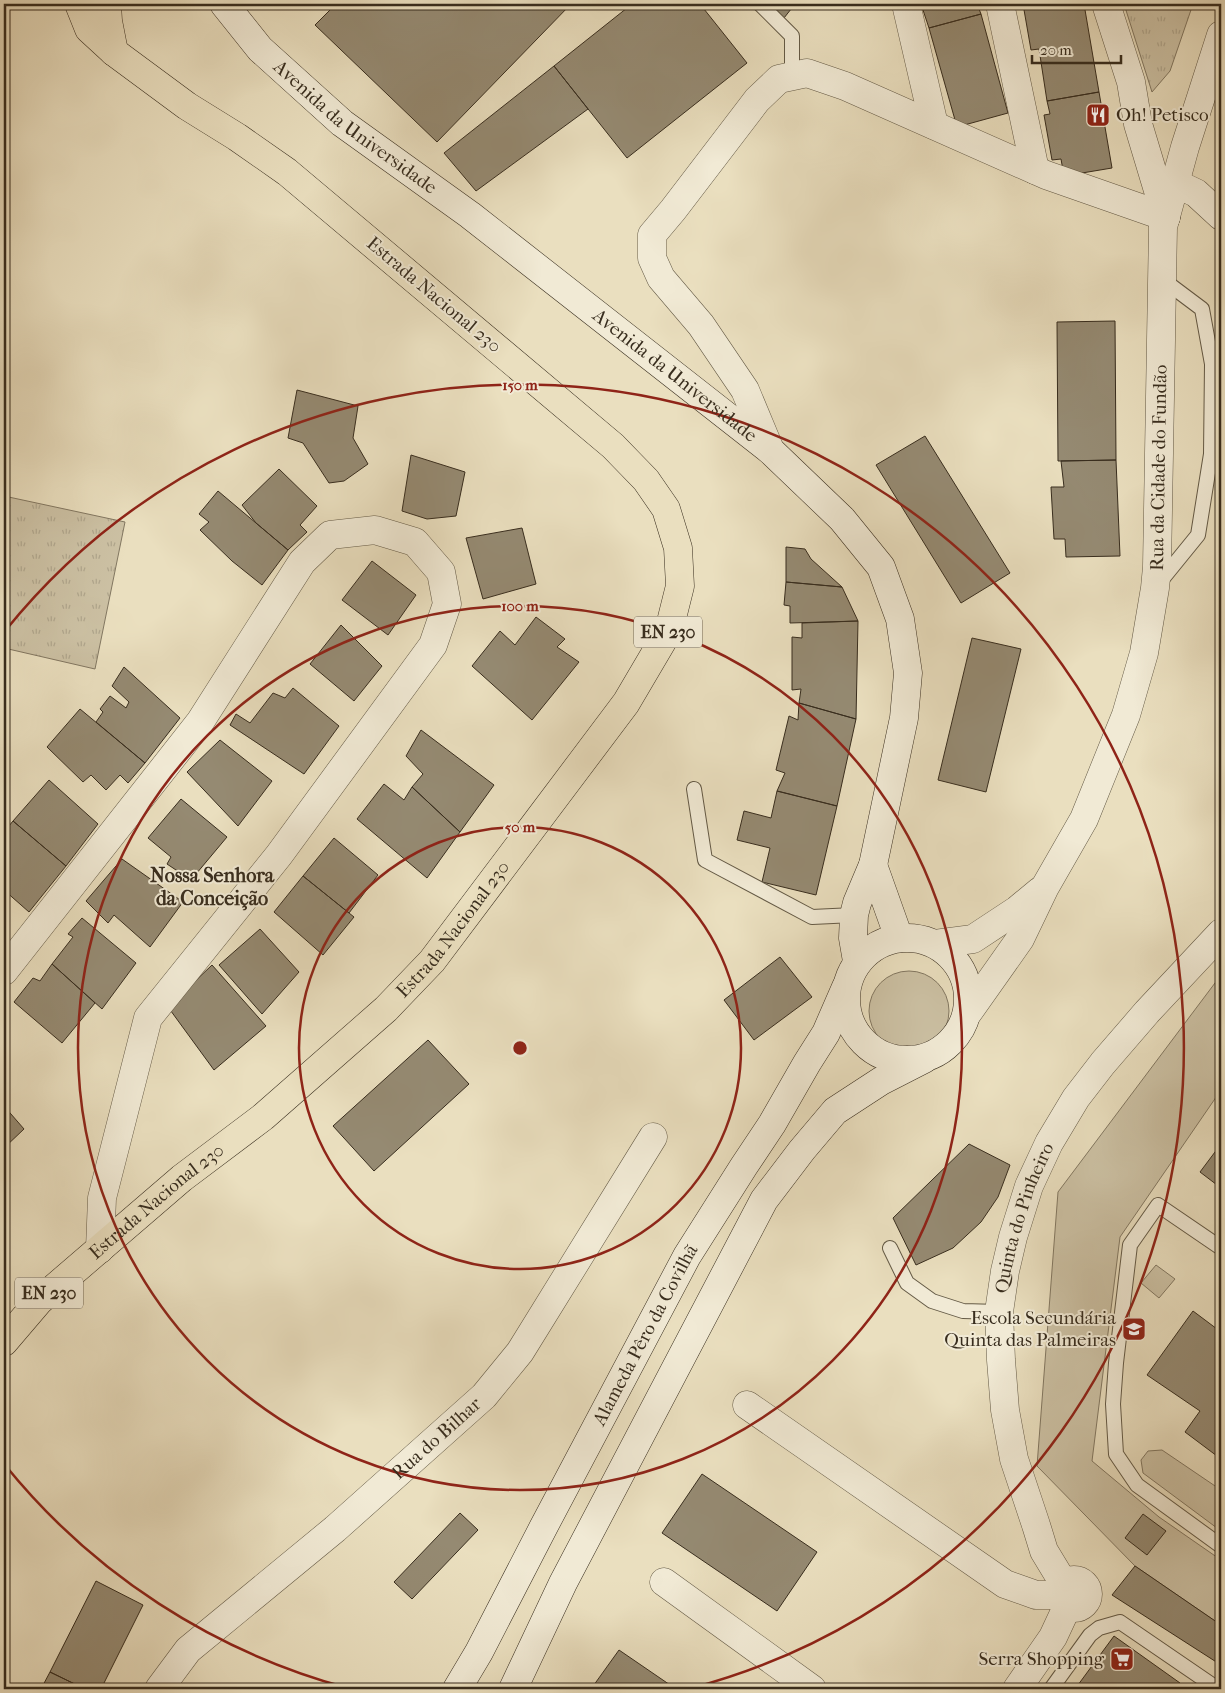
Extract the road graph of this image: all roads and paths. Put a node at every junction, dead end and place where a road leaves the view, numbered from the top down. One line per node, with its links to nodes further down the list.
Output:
1 (79, 4): 9 (main road, Estrada Nacional 230 / EN 230)
2 (107, 4): 9 (main road)
3 (224, 4): 17 (street, Avenida da Universidade)
4 (760, 4): 10 (lane)
5 (906, 4): 11 (street)
6 (1000, 4): 12 (street)
7 (1106, 4): 15 (street)
8 (1221, 35): 13 (street, Rua da Cidade do Fundão)
9 (114, 52): 34 (main road, Estrada Nacional 230 / EN 230)
10 (792, 76): 11 (street); 17 (street)
11 (934, 125): 12 (street)
12 (1035, 170): 15 (street)
13 (1175, 183): 14 (street); 15 (street, Rua da Cidade do Fundão)
14 (1221, 216)
15 (1166, 217): 16 (street, Rua da Cidade do Fundão)
16 (1162, 278): 18 (street, Rua da Cidade do Fundão); 18 (lane)
17 (770, 450): 20 (street, Avenida da Universidade)
18 (1155, 588): 21 (street, Rua da Cidade do Fundão)
19 (694, 789): 22 (lane)
20 (873, 865): 22 (street, Avenida da Universidade); 24 (street)
21 (1045, 887): 25 (street, Rua da Cidade do Fundão); 29 (street, Rua da Cidade do Fundão)
22 (854, 915): 26 (street, Avenida da Universidade)
23 (1221, 933): 35 (street, Quinta do Pinheiro)
24 (899, 938): 25 (street, Alameda Pêro da Covilhã); 26 (street, Alameda Pêro da Covilhã)
25 (935, 944): 29 (street, Alameda Pêro da Covilhã)
26 (857, 961): 28 (street, Alameda Pêro da Covilhã)
27 (4, 971): 34 (street)
28 (846, 987): 30 (street, Alameda Pêro da Covilhã); 42 (street, Alameda Pêro da Covilhã)
29 (967, 1014): 30 (street, Alameda Pêro da Covilhã)
30 (924, 1059): 43 (street, Alameda Pêro da Covilhã)
31 (653, 1137): 41 (street, Rua do Bilhar)
32 (890, 1248): 35 (lane)
33 (1221, 1248): 38 (lane)
34 (100, 1249): 36 (main road, Estrada Nacional 230 / EN 230)
35 (999, 1312): 40 (street, Quinta do Pinheiro)
36 (4, 1342)
37 (747, 1405): 40 (street)
38 (1221, 1546)
39 (664, 1582): 44 (street)
40 (1063, 1595): 45 (street)
41 (159, 1689)
42 (457, 1689)
43 (513, 1689)
44 (812, 1689)
45 (1017, 1689)
46 (1051, 1689): 47 (lane)
47 (1218, 1689)

